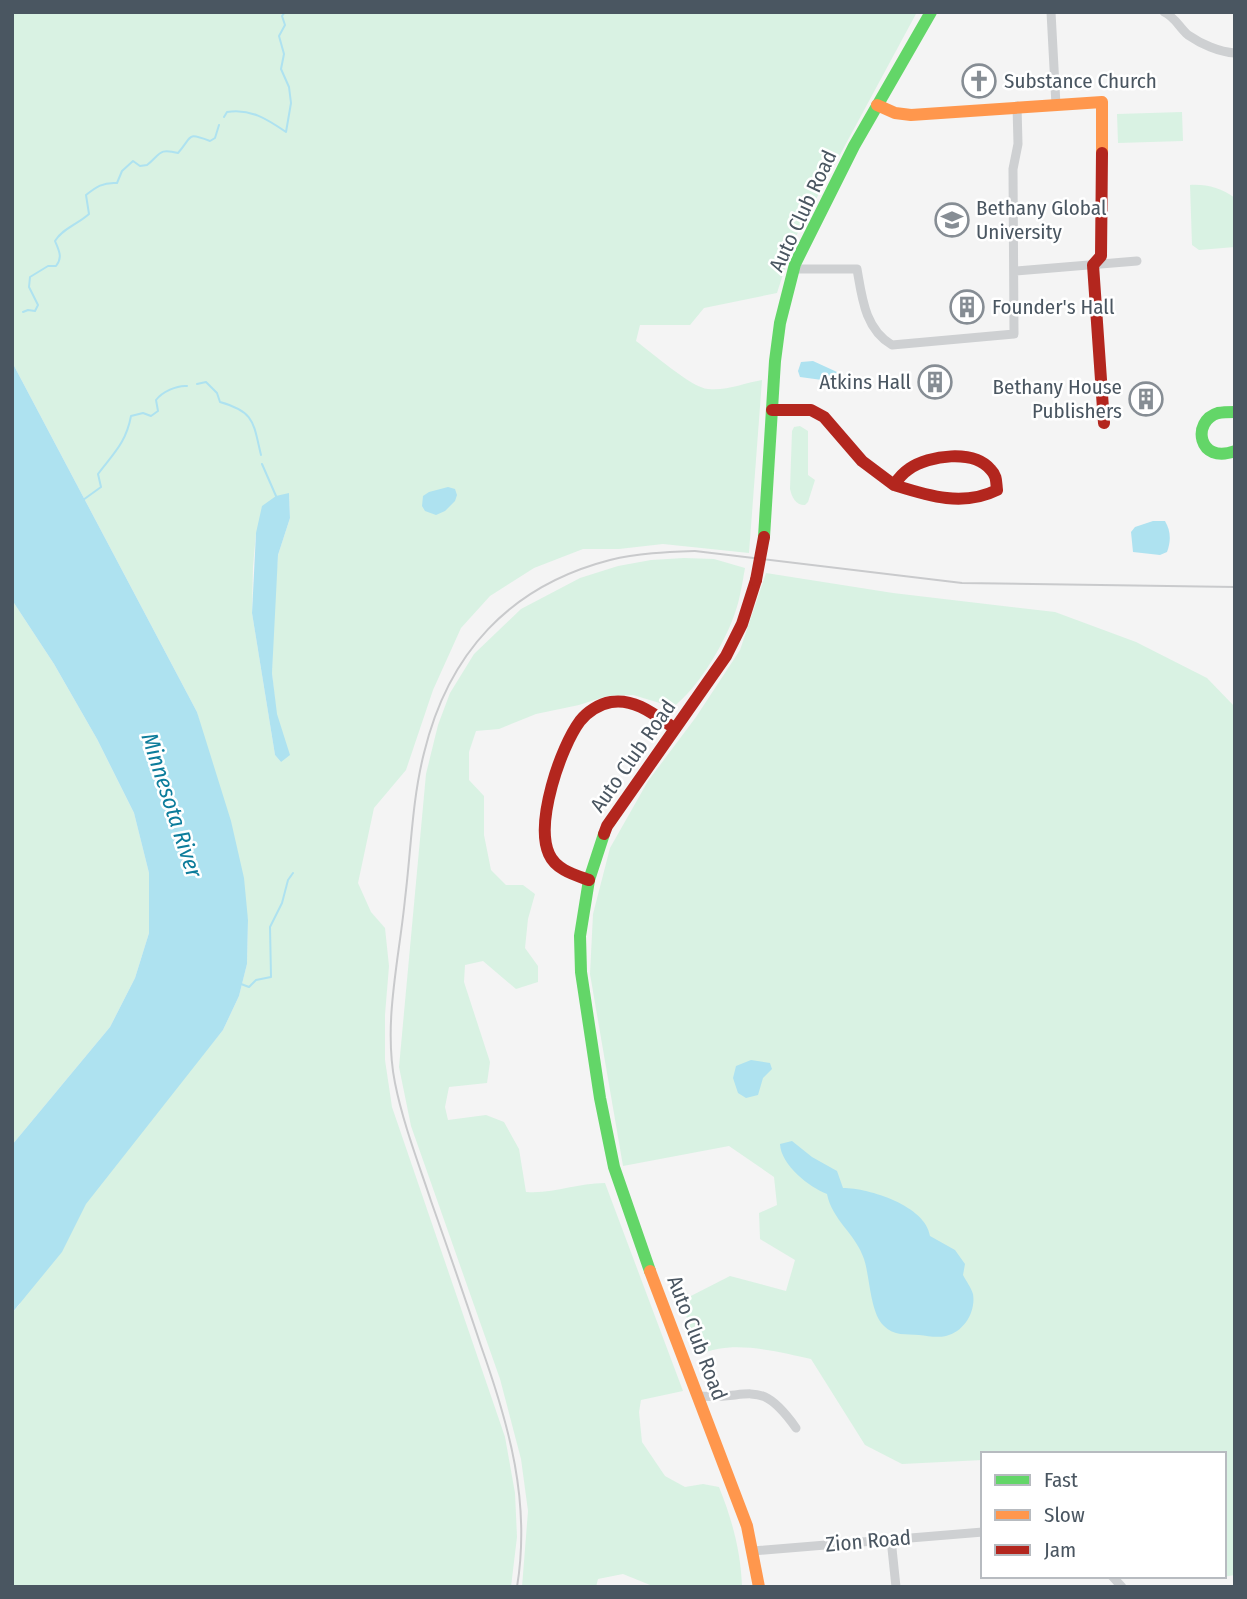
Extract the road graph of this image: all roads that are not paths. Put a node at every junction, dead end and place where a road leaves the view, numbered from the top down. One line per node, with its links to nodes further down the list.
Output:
1 (931, 12): 6 (street, Auto Club Road)
2 (1051, 12): 5 (street)
3 (1164, 12): 4 (street)
4 (1235, 53)
5 (1056, 104): 7 (street); 9 (street)
6 (877, 105): 7 (street); 10 (street, Auto Club Road)
7 (1017, 106): 11 (street)
8 (1137, 261): 9 (street)
9 (1093, 265): 11 (street); 14 (street)
10 (794, 269): 11 (street); 12 (street, Auto Club Road)
11 (1015, 271)
12 (772, 410): 16 (street); 17 (street, Auto Club Road, bridge)
13 (1235, 412): 15 (street)
14 (1104, 423)
15 (1235, 451)
16 (894, 485): 16 (street)
17 (674, 728): 18 (street, Auto Club Road); 18 (street)
18 (589, 880): 19 (street, Auto Club Road)
19 (699, 1396): 20 (street); 23 (street, Auto Club Road)
20 (796, 1428)
21 (981, 1532): 22 (street, Zion Road)
22 (891, 1539): 23 (street, Zion Road); 25 (street)
23 (754, 1551): 24 (street, Auto Club Road)
24 (759, 1587)
25 (895, 1587)

